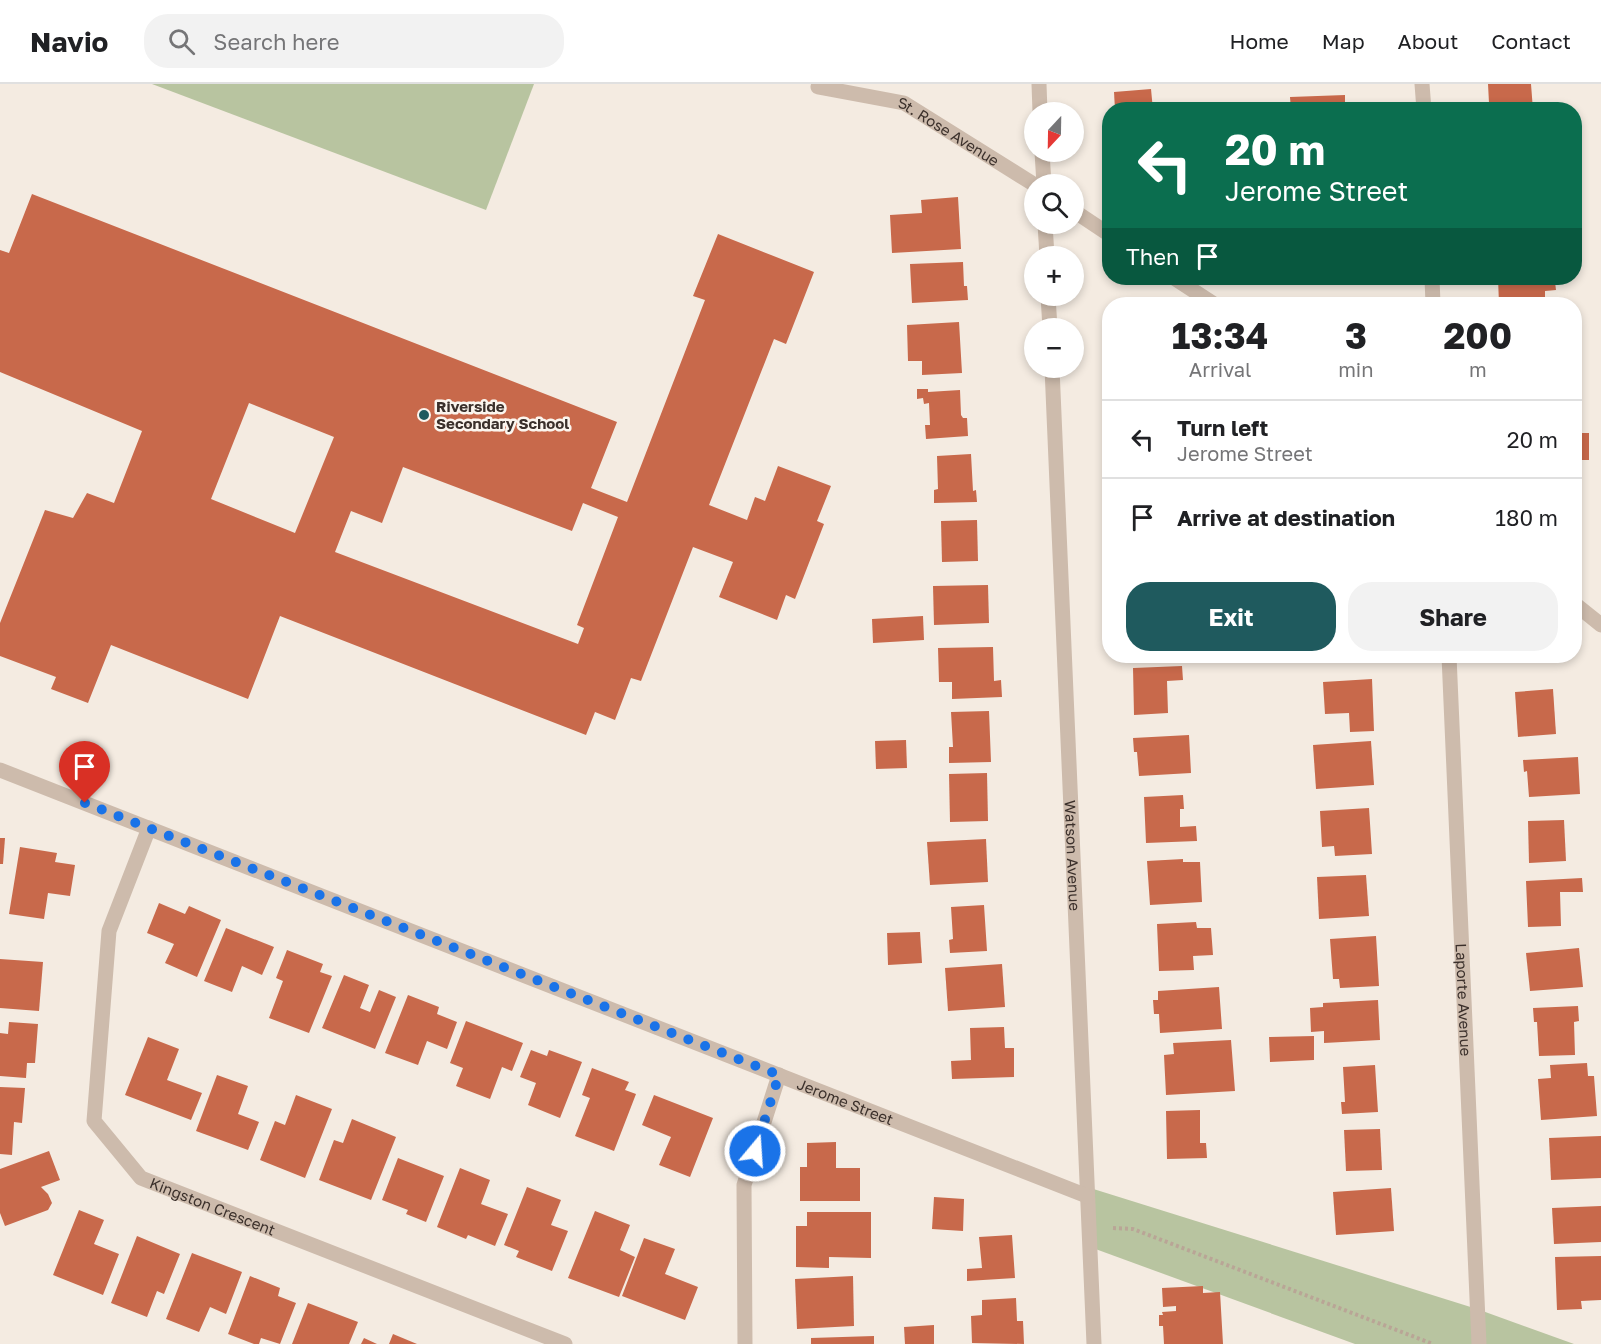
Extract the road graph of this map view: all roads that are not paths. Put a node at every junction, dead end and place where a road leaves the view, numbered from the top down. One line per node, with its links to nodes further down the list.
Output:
1 (1039, 84): 4 (street)
2 (1422, 84): 5 (street)
3 (818, 87): 6 (street, St. Rose Avenue)
4 (1040, 102)
5 (1423, 102)
6 (1024, 178)
7 (1084, 218): 8 (street)
8 (1102, 230)
9 (1185, 285): 10 (street)
10 (1203, 297)
11 (1052, 378): 18 (street, Watson Avenue)
12 (1582, 610): 13 (street)
13 (1601, 625)
14 (1449, 663): 22 (street, Laporte Avenue)
15 (0, 770): 16 (street, Jerome Street)
16 (149, 828): 17 (street, Jerome Street); 19 (street, Kingston Crescent)
17 (779, 1075): 18 (street, Jerome Street); 20 (street)
18 (1087, 1196): 21 (street, Watson Avenue)
19 (565, 1344)
20 (745, 1344)
21 (1094, 1344)
22 (1479, 1344)

